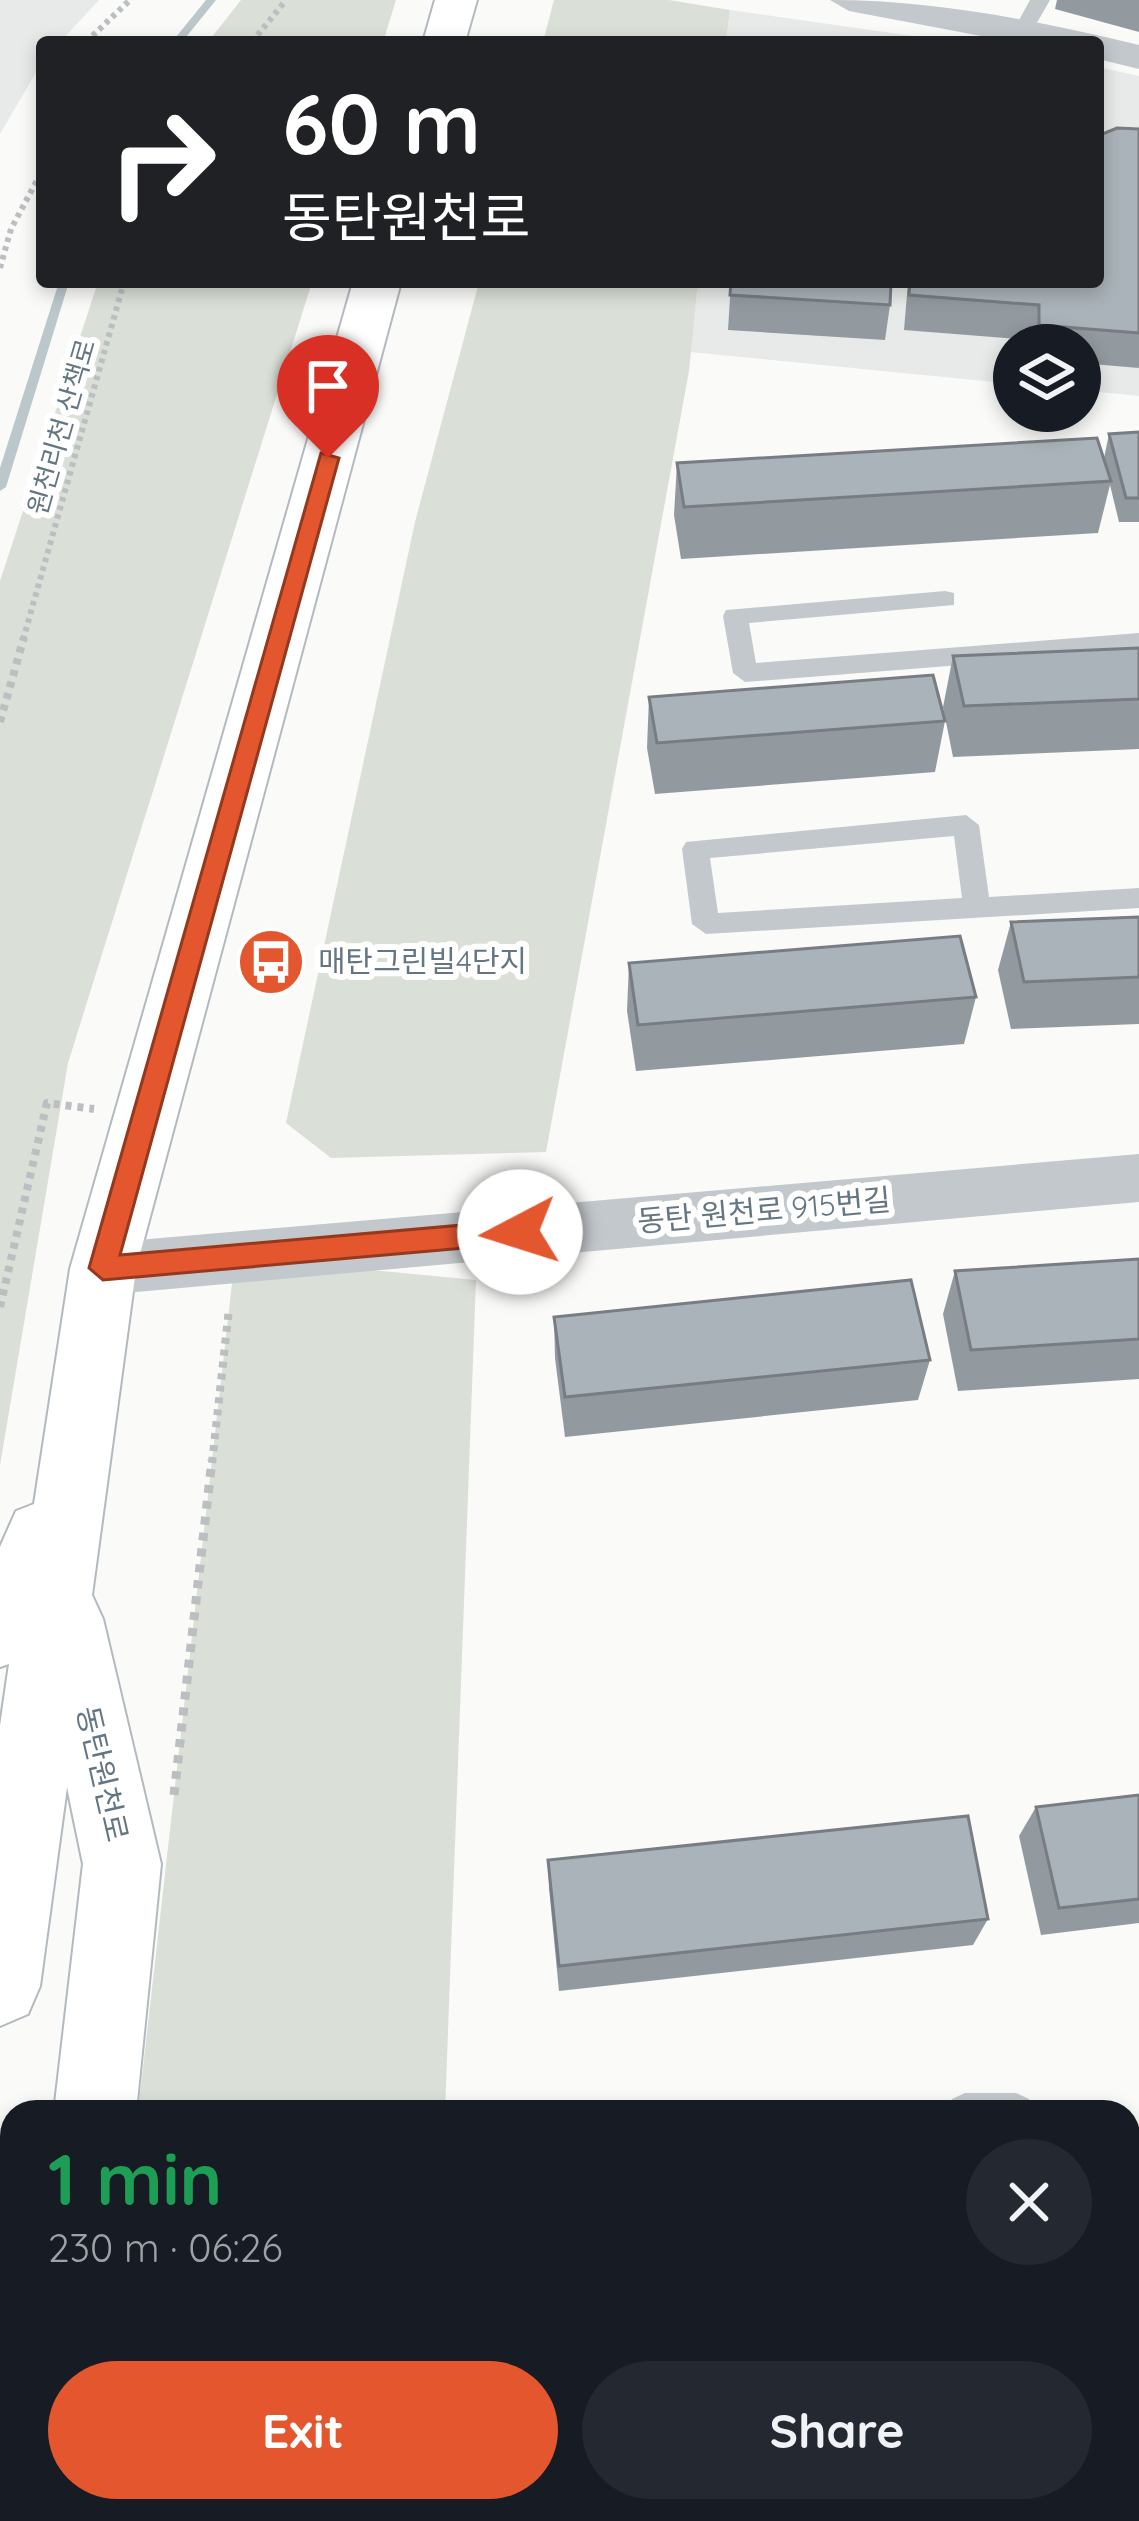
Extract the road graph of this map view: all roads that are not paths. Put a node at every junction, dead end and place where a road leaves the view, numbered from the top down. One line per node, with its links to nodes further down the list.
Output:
1 (456, 0): 4 (main road)
2 (849, 0): 3 (street)
3 (1032, 15): 5 (street)
4 (446, 36)
5 (1066, 36)
6 (1104, 49): 7 (street)
7 (1139, 58)
8 (375, 288): 14 (main road, 동탄원천로)
9 (944, 599): 10 (lane)
10 (1139, 642)
11 (1139, 898): 12 (lane)
12 (977, 908): 12 (lane)
13 (1139, 1178): 14 (street, 동탄 원천로 915번길)
14 (103, 1268): 15 (main road, 동탄원천로)
15 (77, 1448): 16 (main road, 동탄원천로); 17 (main road, 동탄원천로)
16 (58, 1581): 18 (main road, 동탄원천로); 19 (main road, 동탄원천로)
17 (0, 1633)
18 (0, 1986)
19 (96, 2100)

